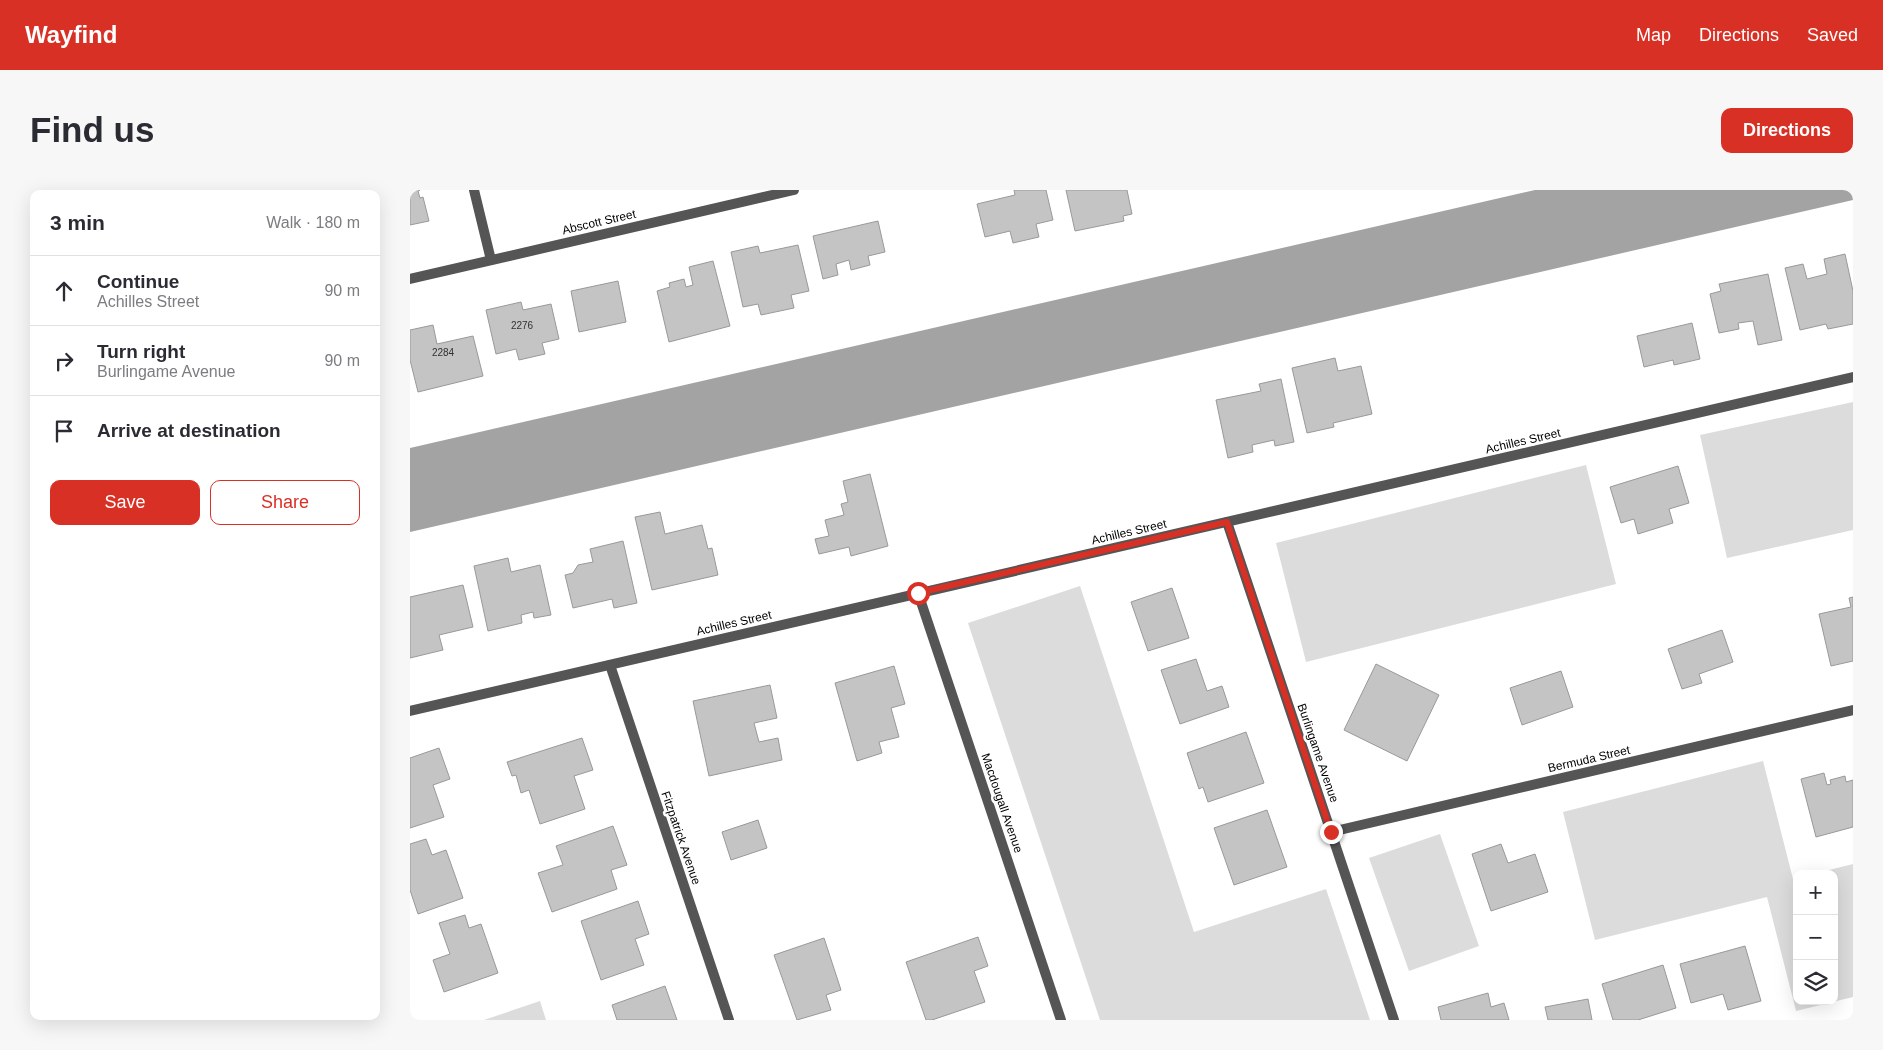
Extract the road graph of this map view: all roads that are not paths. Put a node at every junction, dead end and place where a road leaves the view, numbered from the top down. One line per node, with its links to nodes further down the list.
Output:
1 (474, 190): 3 (street)
2 (794, 190): 3 (street, Abscott Street)
3 (491, 260): 4 (street, Abscott Street)
4 (410, 279)
5 (1853, 377): 6 (street, Achilles Street)
6 (1227, 522): 7 (street, Achilles Street); 11 (street, Burlingame Avenue)
7 (918, 593): 8 (street, Achilles Street); 13 (street, Macdougall Avenue)
8 (610, 665): 10 (street, Achilles Street); 12 (street, Fitzpatrick Avenue)
9 (1853, 710): 11 (street, Bermuda Street)
10 (410, 711)
11 (1331, 832): 14 (street, Burlingame Avenue)
12 (729, 1020)
13 (1061, 1020)
14 (1394, 1020)

